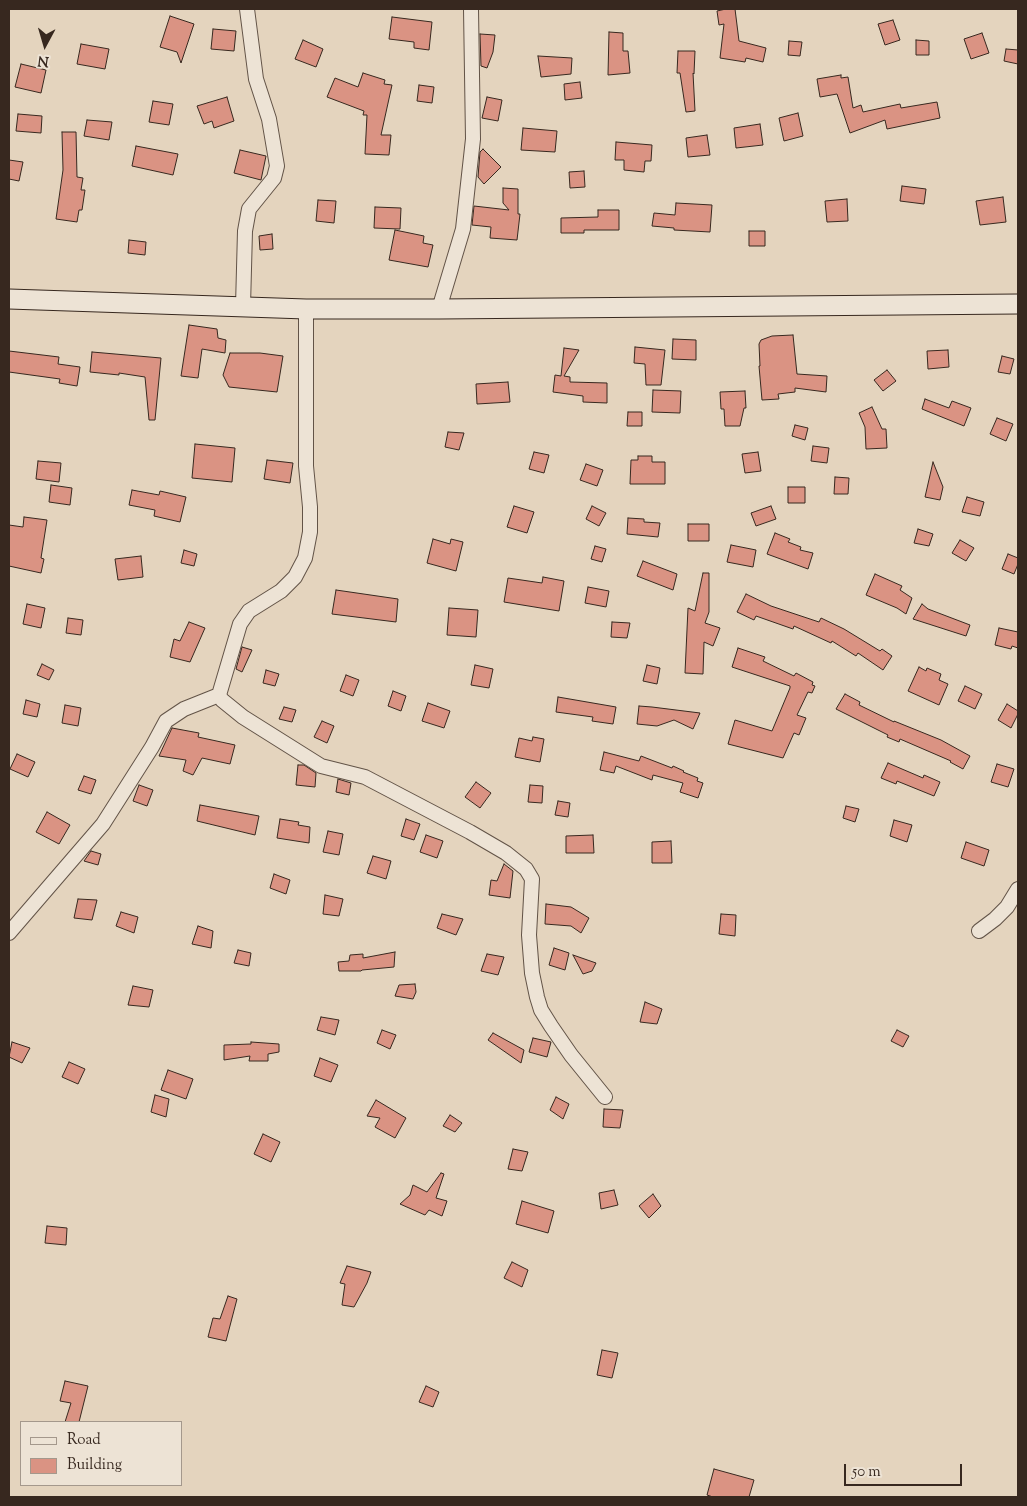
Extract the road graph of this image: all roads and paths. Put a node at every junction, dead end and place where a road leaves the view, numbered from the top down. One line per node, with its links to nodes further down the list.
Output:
1 (247, 9): 5 (street)
2 (471, 9): 7 (street)
3 (9, 299): 5 (main road)
4 (1018, 304): 7 (main road)
5 (243, 306): 6 (main road)
6 (306, 308): 7 (main road); 8 (street)
7 (439, 309)
8 (219, 695): 11 (street); 12 (street)
9 (1018, 889): 10 (street)
10 (979, 931)
11 (9, 933)
12 (605, 1097)

